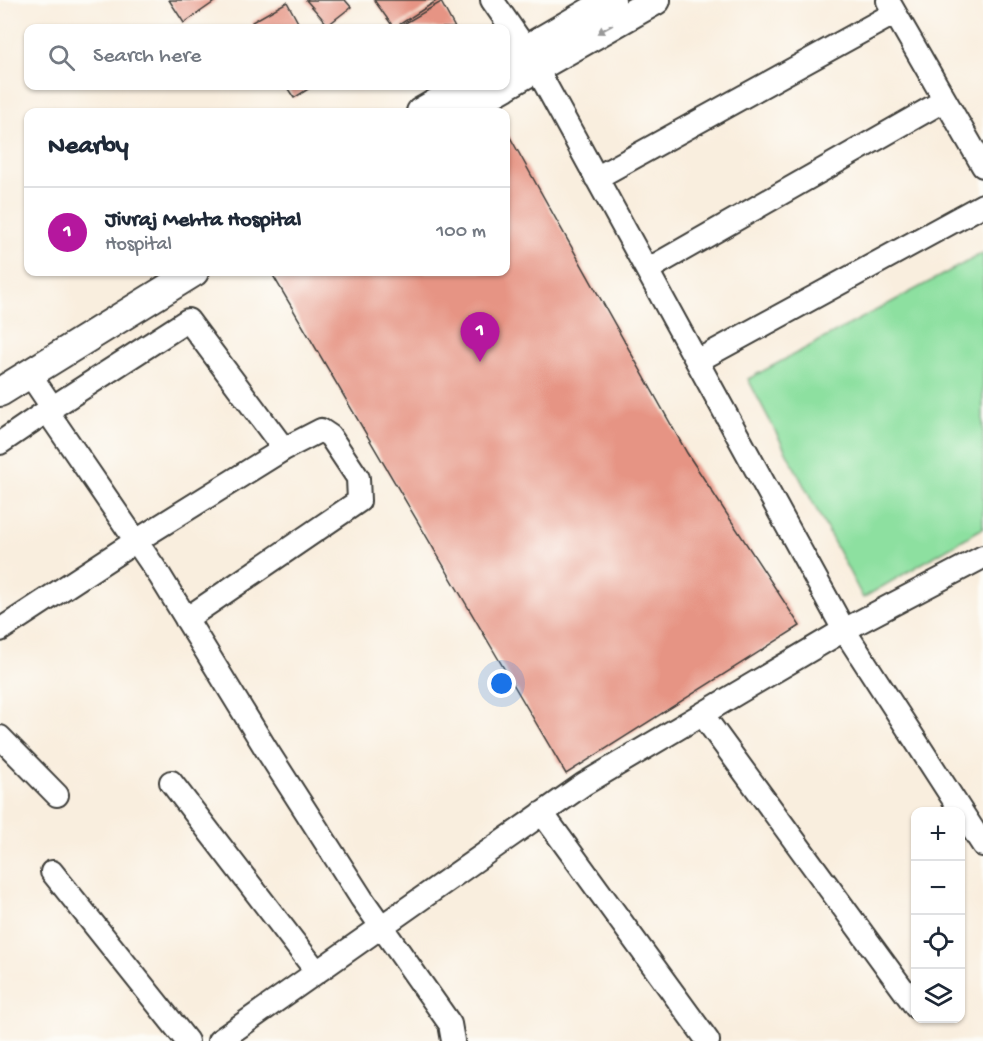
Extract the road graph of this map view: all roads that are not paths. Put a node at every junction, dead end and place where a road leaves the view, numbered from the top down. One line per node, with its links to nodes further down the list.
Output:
1 (492, 0): 5 (street)
2 (610, 0): 7 (main road)
3 (656, 0): 7 (main road, one-way to 7)
4 (891, 6): 11 (street); 15 (street)
5 (504, 24)
6 (510, 35): 7 (street)
7 (522, 59): 8 (main road); 15 (street)
8 (510, 77)
9 (459, 90): 12 (main road)
10 (496, 90): 13 (main road)
11 (945, 100): 14 (street); 17 (street)
12 (429, 108)
13 (466, 108)
14 (983, 166)
15 (596, 178): 17 (street)
16 (983, 205): 21 (street)
17 (647, 270): 21 (street)
18 (180, 276): 19 (main road)
19 (165, 280): 20 (street); 22 (main road); 23 (main road)
20 (188, 320): 25 (street); 27 (street)
21 (697, 361): 32 (street)
22 (0, 373)
23 (29, 373): 24 (main road); 25 (street)
24 (0, 392)
25 (50, 409): 26 (street); 28 (street)
26 (0, 443)
27 (284, 449): 28 (street); 30 (street)
28 (136, 541): 30 (street); 31 (street)
29 (983, 557): 32 (street)
30 (186, 619): 41 (street)
31 (0, 630)
32 (844, 630): 33 (street); 38 (street)
33 (702, 714): 37 (street); 43 (street)
34 (0, 738): 36 (street)
35 (171, 782): 42 (street)
36 (57, 795)
37 (542, 813): 41 (street); 47 (street)
38 (975, 814): 39 (street)
39 (983, 845)
40 (52, 872): 45 (street)
41 (381, 926): 42 (street); 46 (street)
42 (317, 972): 44 (street)
43 (911, 1001)
44 (234, 1037)
45 (187, 1041)
46 (453, 1041)
47 (708, 1041)

